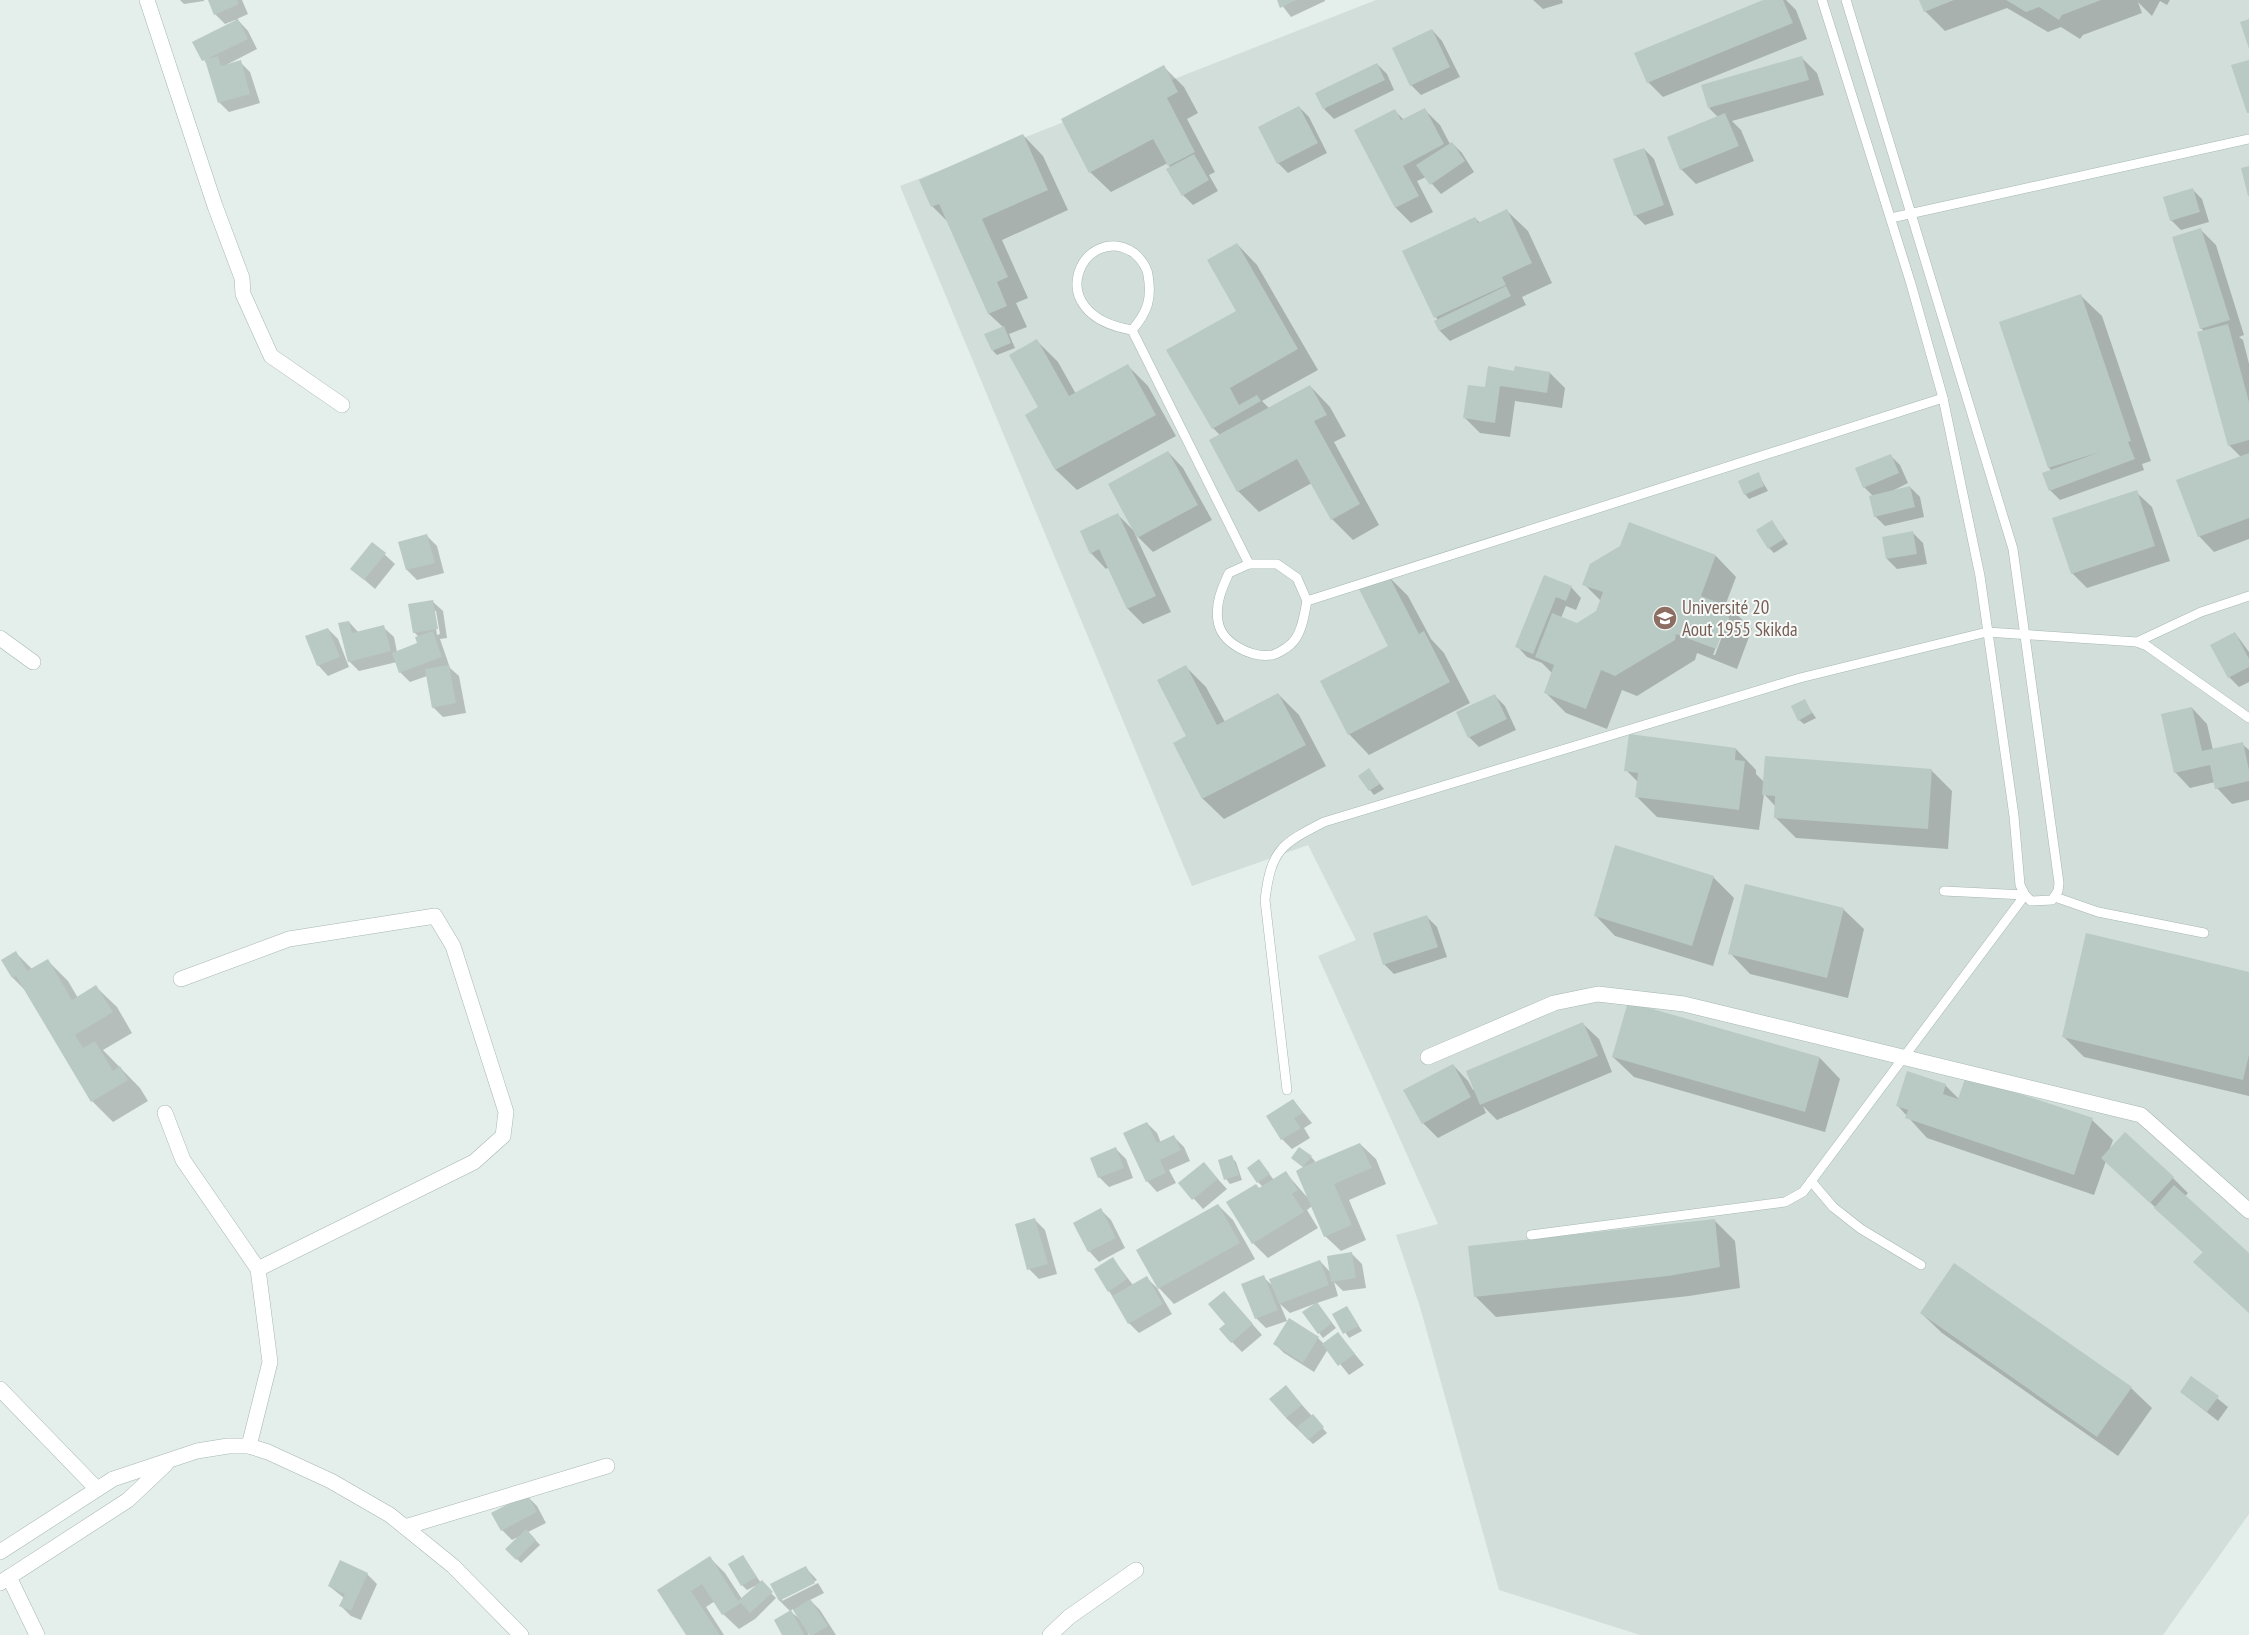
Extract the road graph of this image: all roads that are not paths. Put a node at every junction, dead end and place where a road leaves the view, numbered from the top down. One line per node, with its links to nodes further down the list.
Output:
1 (147, 0): 9 (street)
2 (1822, 0): 6 (lane)
3 (1846, 0): 5 (lane)
4 (2249, 139): 5 (lane)
5 (1911, 215): 6 (lane); 14 (lane)
6 (1891, 218): 8 (lane)
7 (1132, 330): 7 (lane); 10 (lane)
8 (1943, 398): 12 (lane); 13 (lane)
9 (342, 405)
10 (1249, 564): 12 (lane); 12 (lane)
11 (2249, 596): 16 (lane)
12 (1307, 601)
13 (1987, 632): 14 (lane); 20 (lane); 26 (lane)
14 (2025, 634): 16 (lane); 21 (lane)
15 (0, 638): 17 (street)
16 (2137, 642): 18 (lane)
17 (33, 662)
18 (2249, 718)
19 (1944, 890): 20 (lane)
20 (2025, 895): 21 (lane); 25 (lane)
21 (2054, 897): 22 (lane)
22 (2204, 933)
23 (181, 978): 32 (street)
24 (1428, 1057): 25 (street)
25 (1904, 1057): 28 (lane); 29 (street)
26 (1287, 1090)
27 (165, 1113): 32 (street)
28 (1811, 1181): 30 (lane); 31 (lane)
29 (2249, 1211)
30 (1531, 1235)
31 (1921, 1265)
32 (258, 1269): 34 (street)
33 (0, 1389): 37 (street)
34 (249, 1446): 35 (street); 38 (street)
35 (169, 1461): 37 (street); 41 (street)
36 (606, 1466): 38 (street)
37 (97, 1489): 39 (street)
38 (405, 1526): 43 (street)
39 (0, 1552)
40 (1136, 1570): 44 (street)
41 (4, 1580): 42 (street)
42 (37, 1635)
43 (520, 1635)
44 (1050, 1635)

